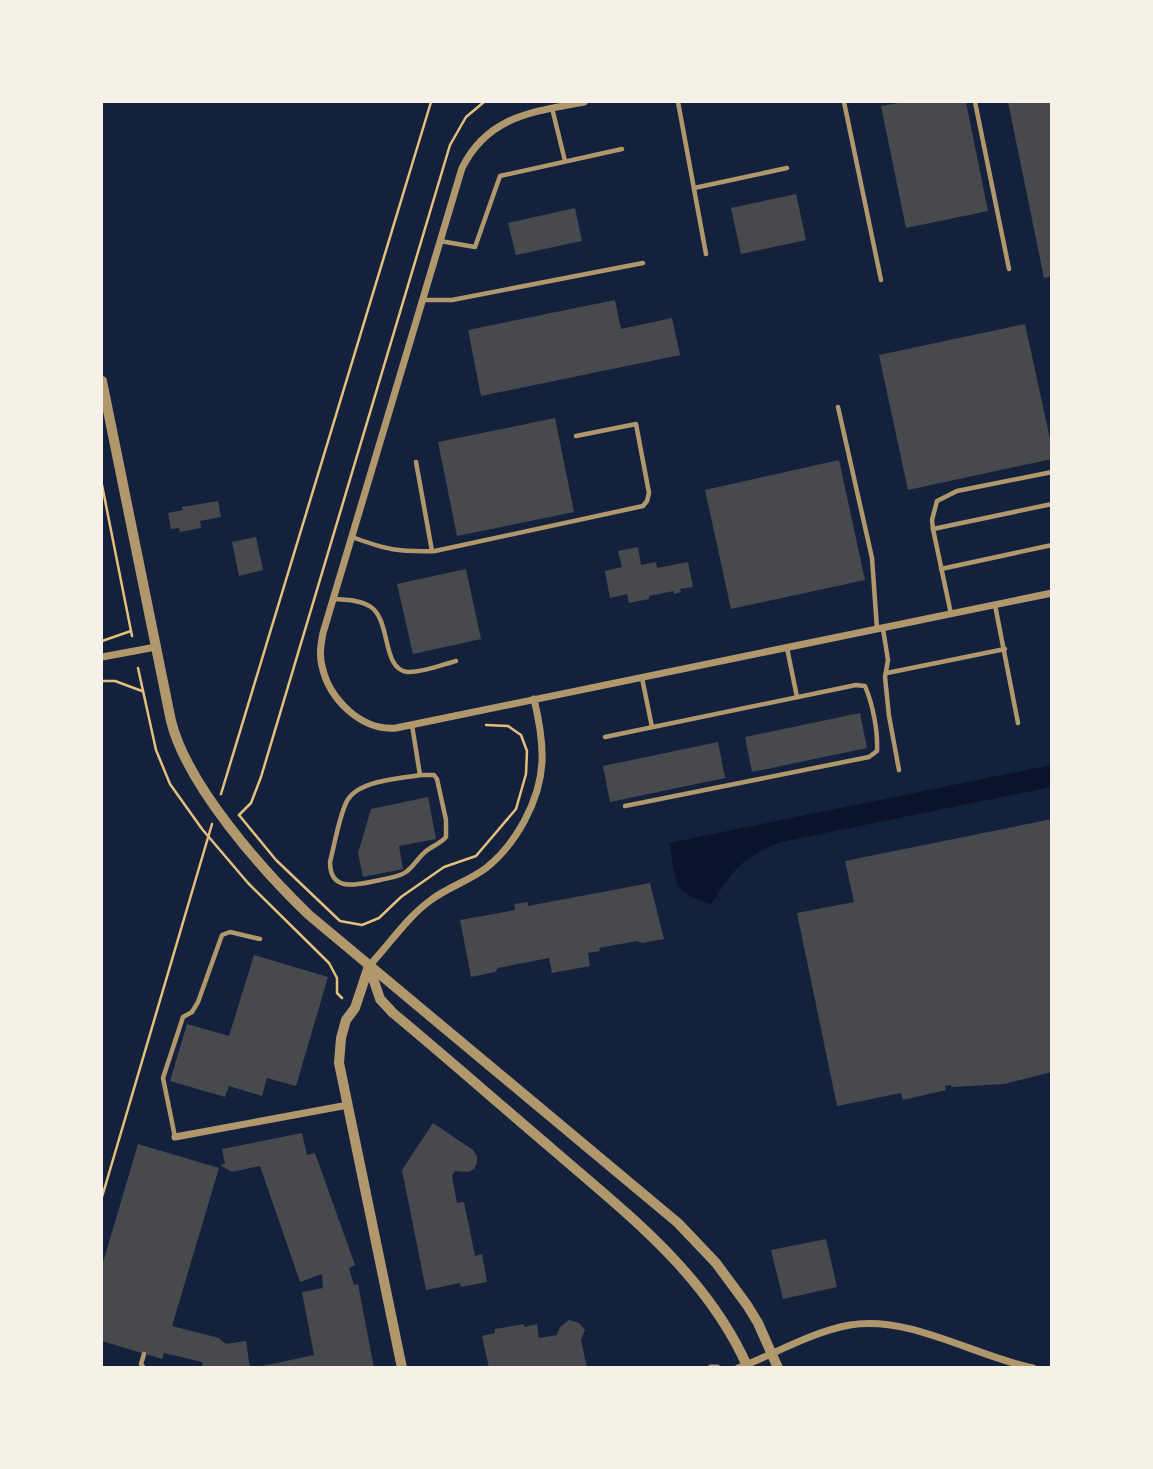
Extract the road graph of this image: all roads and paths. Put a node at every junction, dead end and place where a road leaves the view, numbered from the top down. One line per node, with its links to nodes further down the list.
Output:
1 (431, 102): 56 (path)
2 (484, 102): 59 (path)
3 (584, 102): 7 (street)
4 (678, 102): 11 (lane)
5 (844, 102): 16 (lane)
6 (975, 102): 15 (lane)
7 (552, 108): 9 (lane); 12 (street)
8 (622, 149): 9 (lane)
9 (565, 161): 12 (lane)
10 (787, 168): 11 (lane)
11 (694, 188): 13 (lane)
12 (440, 241): 17 (street)
13 (705, 254)
14 (643, 263): 17 (lane)
15 (1009, 269)
16 (881, 280)
17 (422, 300): 26 (street)
18 (102, 381): 38 (street)
19 (838, 407): 34 (lane)
20 (576, 436): 28 (lane)
21 (416, 462): 28 (lane)
22 (1052, 472): 25 (lane)
23 (102, 485): 35 (path)
24 (1052, 505): 25 (lane)
25 (933, 529): 29 (lane)
26 (351, 536): 28 (lane); 31 (street)
27 (1052, 545): 29 (lane)
28 (432, 551)
29 (941, 569): 33 (lane)
30 (1052, 593): 32 (street)
31 (333, 598): 42 (lane); 50 (street)
32 (995, 605): 33 (street); 40 (lane)
33 (951, 614): 34 (street)
34 (880, 629): 39 (street); 43 (lane)
35 (131, 631): 36 (path); 37 (path)
36 (132, 636)
37 (102, 641)
38 (156, 647): 41 (street); 62 (street)
39 (787, 648): 44 (street); 47 (lane)
40 (1004, 649): 43 (lane); 49 (lane)
41 (102, 657)
42 (456, 661)
43 (887, 673): 54 (lane)
44 (642, 677): 48 (street); 52 (lane)
45 (102, 681): 46 (path)
46 (143, 692)
47 (797, 697): 52 (lane); 57 (lane)
48 (534, 699): 50 (street); 62 (street)
49 (1018, 723)
50 (409, 725): 55 (lane)
51 (486, 725): 59 (path)
52 (652, 727): 53 (lane)
53 (605, 737)
54 (899, 770)
55 (420, 775): 55 (lane)
56 (221, 795)
57 (625, 806)
58 (234, 810): 59 (path)
59 (239, 815)
60 (214, 819): 65 (path)
61 (260, 939): 64 (lane)
62 (369, 966): 63 (street); 66 (street); 68 (street)
63 (348, 1105): 64 (street); 70 (street)
64 (175, 1137)
65 (102, 1197)
66 (771, 1353): 68 (street); 73 (street); 74 (street)
67 (144, 1354): 69 (lane)
68 (744, 1366)
69 (144, 1367)
70 (402, 1367)
71 (711, 1367): 72 (street)
72 (717, 1367)
73 (778, 1367)
74 (1033, 1367)

